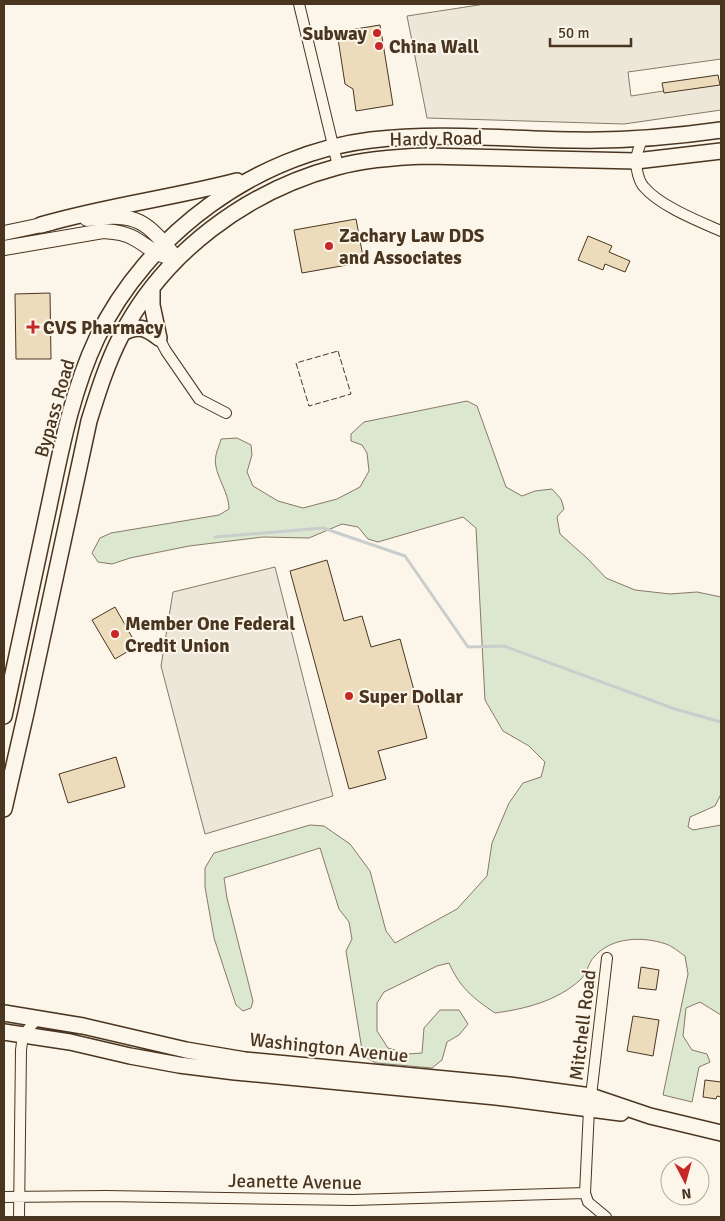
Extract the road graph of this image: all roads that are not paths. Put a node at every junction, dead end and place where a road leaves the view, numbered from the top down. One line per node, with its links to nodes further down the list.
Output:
1 (299, 4): 4 (street)
2 (721, 130): 3 (main road, Hardy Road)
3 (642, 139): 4 (main road, Hardy Road); 6 (street)
4 (332, 147): 7 (street); 8 (main road, Hardy Road)
5 (721, 151): 6 (main road, Hardy Road)
6 (636, 161): 7 (main road, Hardy Road); 10 (street)
7 (338, 166): 14 (main road, Hardy Road)
8 (256, 176): 9 (main road); 13 (main road, Bypass Road)
9 (41, 225): 11 (main road); 13 (main road)
10 (721, 231)
11 (4, 233)
12 (4, 248): 13 (main road)
13 (160, 249): 14 (main road); 19 (main road, Bypass Road)
14 (177, 259): 15 (main road, Bypass Road)
15 (152, 288): 16 (main road, Bypass Road); 17 (main road)
16 (122, 333): 17 (main road); 20 (main road, Bypass Road)
17 (159, 338): 18 (street)
18 (226, 413)
19 (4, 716)
20 (4, 809)
21 (607, 958): 26 (street, Mitchell Road)
22 (4, 1013): 23 (main road, Washington Avenue)
23 (38, 1018): 25 (street); 26 (main road, Washington Avenue)
24 (4, 1032): 25 (main road, Washington Avenue)
25 (23, 1035): 26 (main road, Washington Avenue); 29 (street)
26 (590, 1102): 27 (main road, Washington Avenue); 28 (street, Mitchell Road)
27 (721, 1133)
28 (585, 1193): 29 (street, Jeanette Avenue); 32 (street)
29 (19, 1196): 30 (street, Jeanette Avenue); 31 (street)
30 (4, 1197)
31 (19, 1217)
32 (606, 1217)

